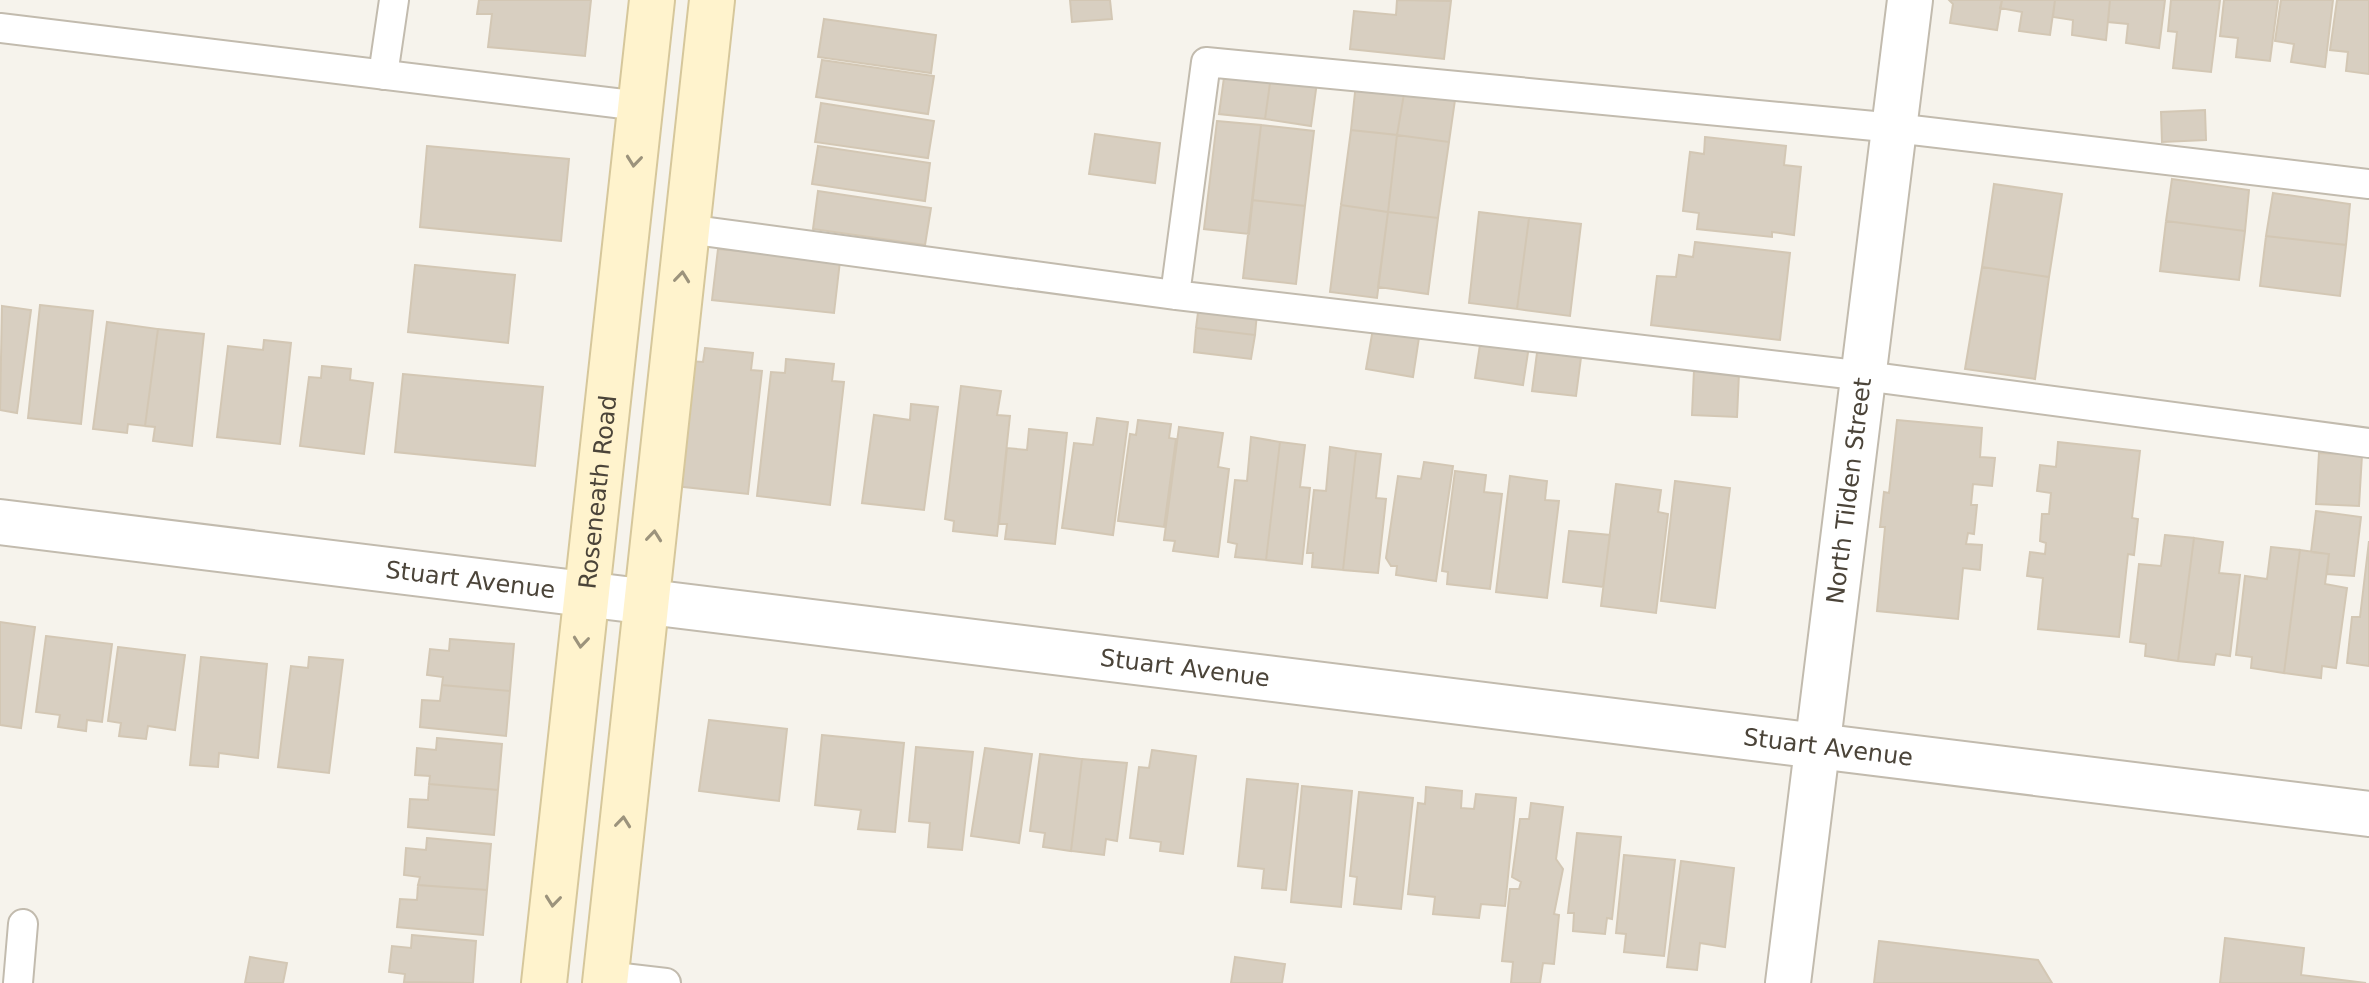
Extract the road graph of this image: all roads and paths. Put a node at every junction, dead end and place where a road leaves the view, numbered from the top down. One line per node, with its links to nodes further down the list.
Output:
1 (394, 0): 6 (lane)
2 (652, 0): 7 (street, Roseneath Road)
3 (712, 0): 10 (street)
4 (1910, 0): 8 (street, North Tilden Street)
5 (0, 28): 6 (lane)
6 (383, 75): 7 (lane)
7 (640, 106): 15 (street, Roseneath Road, one-way to 15)
8 (1895, 128): 9 (lane); 11 (lane); 12 (street, North Tilden Street)
9 (2369, 184)
10 (687, 229): 11 (lane); 16 (street, one-way to 10)
11 (1175, 295): 12 (lane)
12 (1865, 376): 13 (lane); 17 (street, North Tilden Street)
13 (2368, 438)
14 (0, 522): 15 (street, Stuart Avenue)
15 (586, 595): 16 (street, Stuart Avenue); 22 (street, Roseneath Road, one-way to 22)
16 (647, 603): 17 (street, Stuart Avenue); 20 (street, one-way to 16)
17 (1817, 746): 18 (street, Stuart Avenue); 24 (street, North Tilden Street)
18 (2369, 814)
19 (23, 924): 21 (lane)
20 (606, 980): 23 (lane)
21 (18, 983)
22 (544, 983)
23 (666, 983)
24 (1788, 983)

